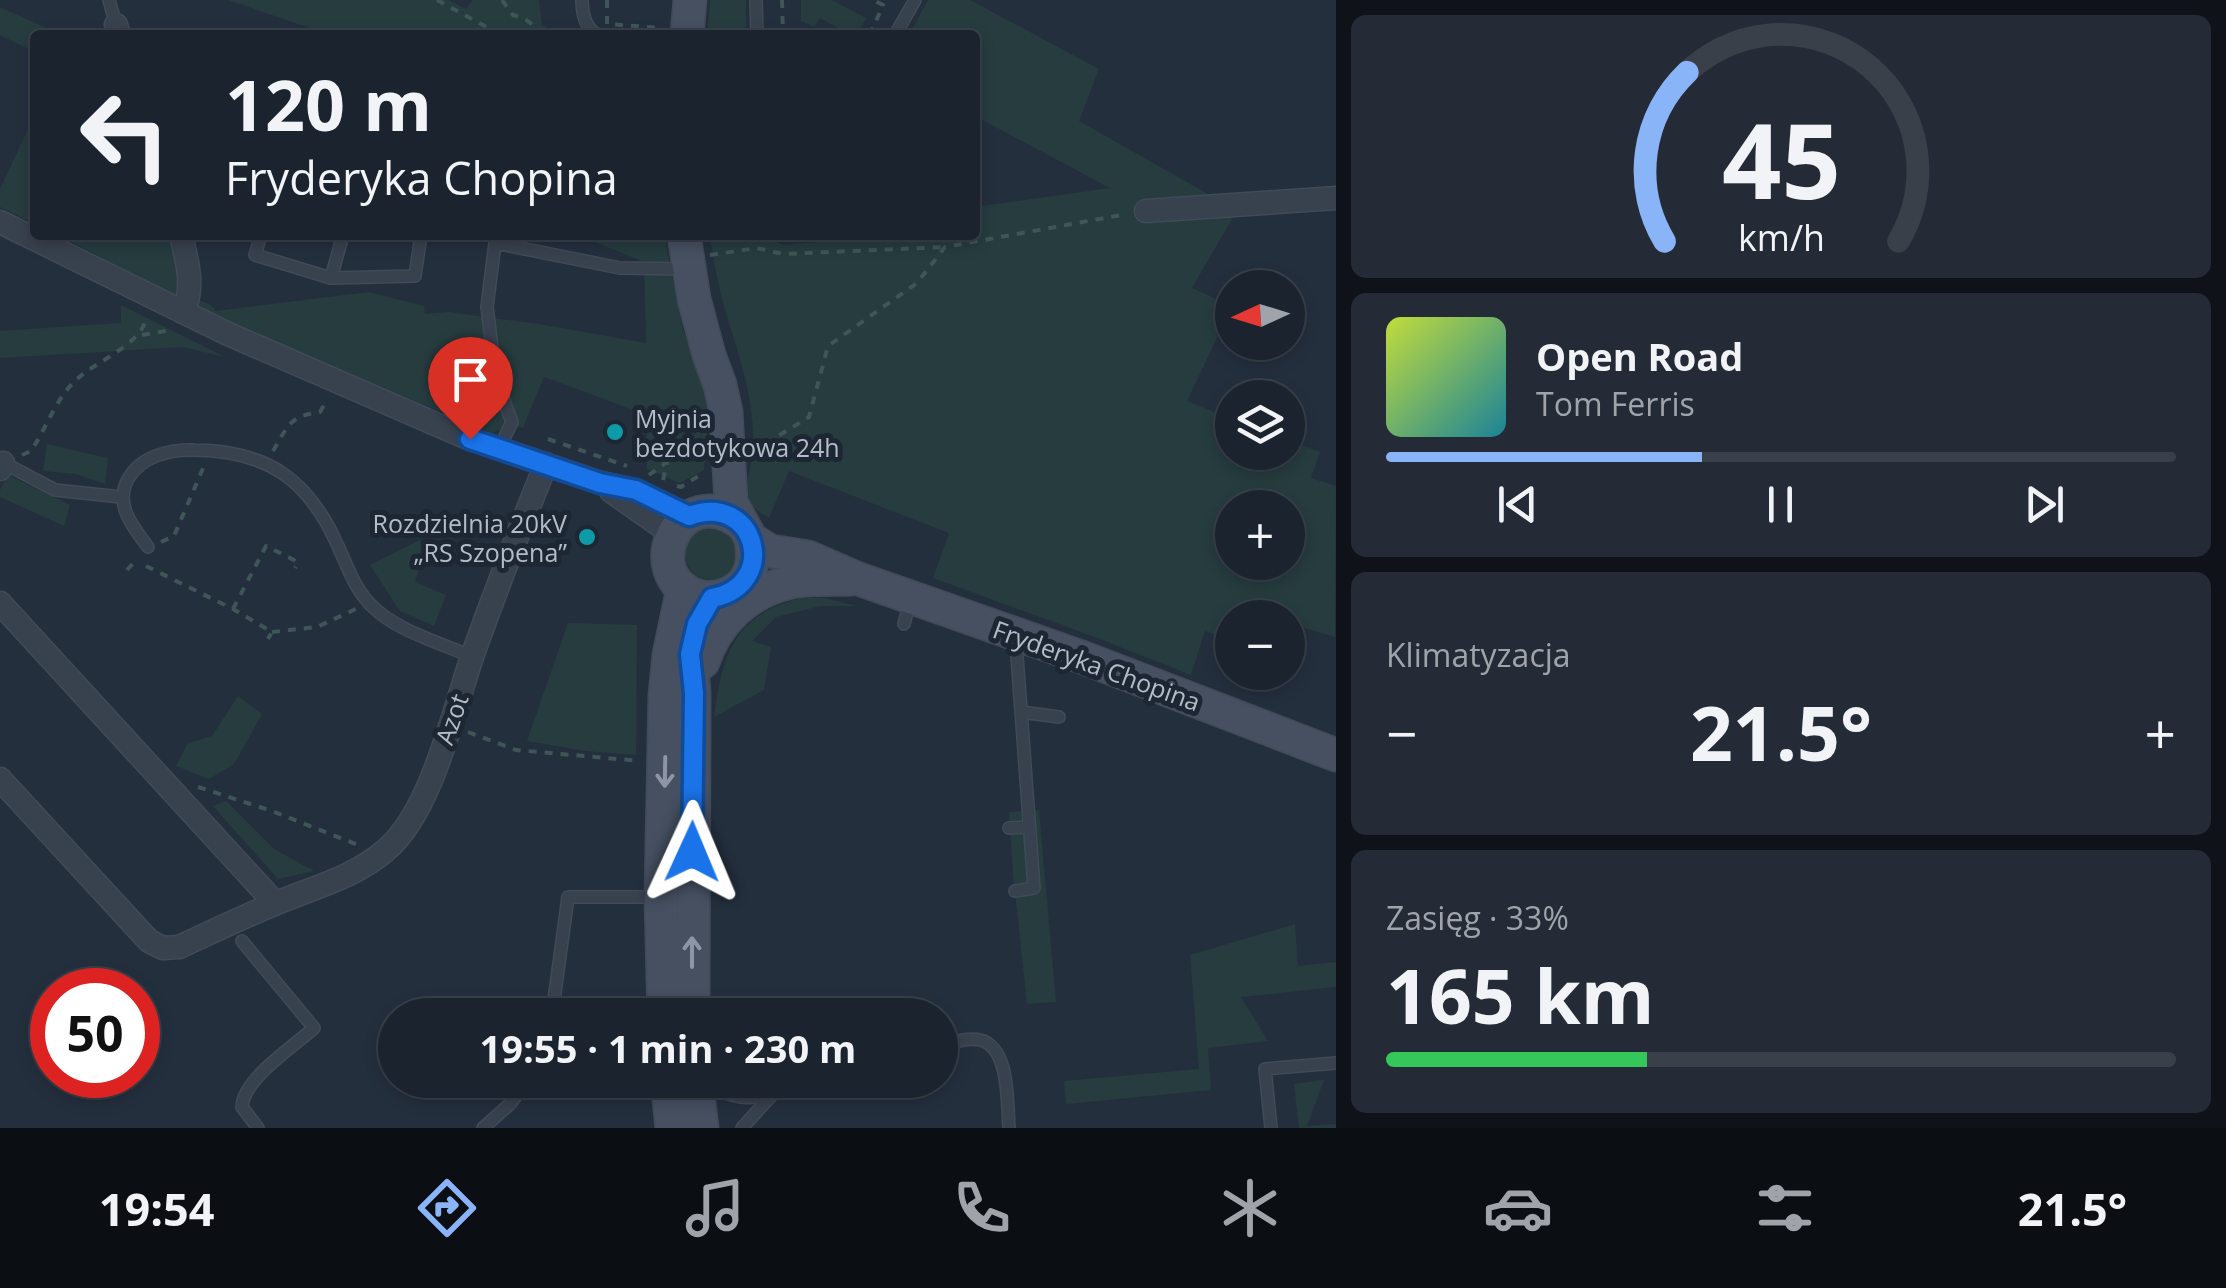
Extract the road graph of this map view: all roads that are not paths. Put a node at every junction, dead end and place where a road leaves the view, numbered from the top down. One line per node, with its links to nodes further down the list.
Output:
1 (109, 0): 6 (lane)
2 (582, 0): 7 (lane)
3 (690, 0): 8 (main road)
4 (756, 0): 9 (lane)
5 (914, 0): 10 (lane)
6 (118, 30)
7 (591, 30)
8 (678, 30)
9 (757, 30)
10 (898, 30)
11 (1336, 198): 12 (street)
12 (1146, 211)
13 (0, 222): 14 (street, Fryderyka Chopina)
14 (30, 239)
15 (33, 240): 22 (street, Fryderyka Chopina)
16 (182, 240): 22 (street)
17 (260, 240): 21 (lane)
18 (341, 240): 21 (lane)
19 (420, 240): 21 (lane)
20 (692, 253): 23 (main road); 24 (lane)
21 (330, 278)
22 (179, 321): 24 (street, Fryderyka Chopina)
23 (725, 438): 28 (main road); 29 (main road)
24 (499, 449): 26 (street, Fryderyka Chopina)
25 (1, 464): 27 (lane)
26 (546, 464): 28 (street, Fryderyka Chopina); 35 (street, Azot)
27 (122, 497): 30 (lane); 35 (lane)
28 (687, 521): 29 (main road, Fryderyka Chopina); 32 (main road)
29 (748, 545): 31 (main road, Fryderyka Chopina); 32 (main road)
30 (148, 548)
31 (856, 578): 34 (main road, Fryderyka Chopina); 36 (main road)
32 (698, 593): 36 (main road); 43 (main road, one-way to 43)
33 (0, 602): 45 (street)
34 (1022, 636): 37 (lane); 39 (main road, Fryderyka Chopina)
35 (472, 656): 45 (street, Azot)
36 (694, 693): 43 (main road)
37 (1021, 712): 38 (lane); 41 (lane)
38 (1059, 717)
39 (1336, 755)
40 (0, 779): 45 (street, Azot)
41 (1029, 827): 42 (lane); 44 (lane)
42 (1009, 828)
43 (687, 891): 47 (lane); 48 (main road); 49 (main road, one-way to 43)
44 (1014, 891)
45 (276, 904)
46 (242, 941): 56 (lane)
47 (554, 998)
48 (667, 998)
49 (691, 998)
50 (958, 1041): 61 (lane)
51 (1336, 1063): 62 (lane)
52 (514, 1098): 57 (lane)
53 (669, 1098): 58 (main road)
54 (698, 1098): 59 (main road)
55 (769, 1098): 60 (lane)
56 (258, 1128)
57 (483, 1128)
58 (672, 1128)
59 (702, 1128)
60 (742, 1128)
61 (1009, 1128)
62 (1271, 1128)

